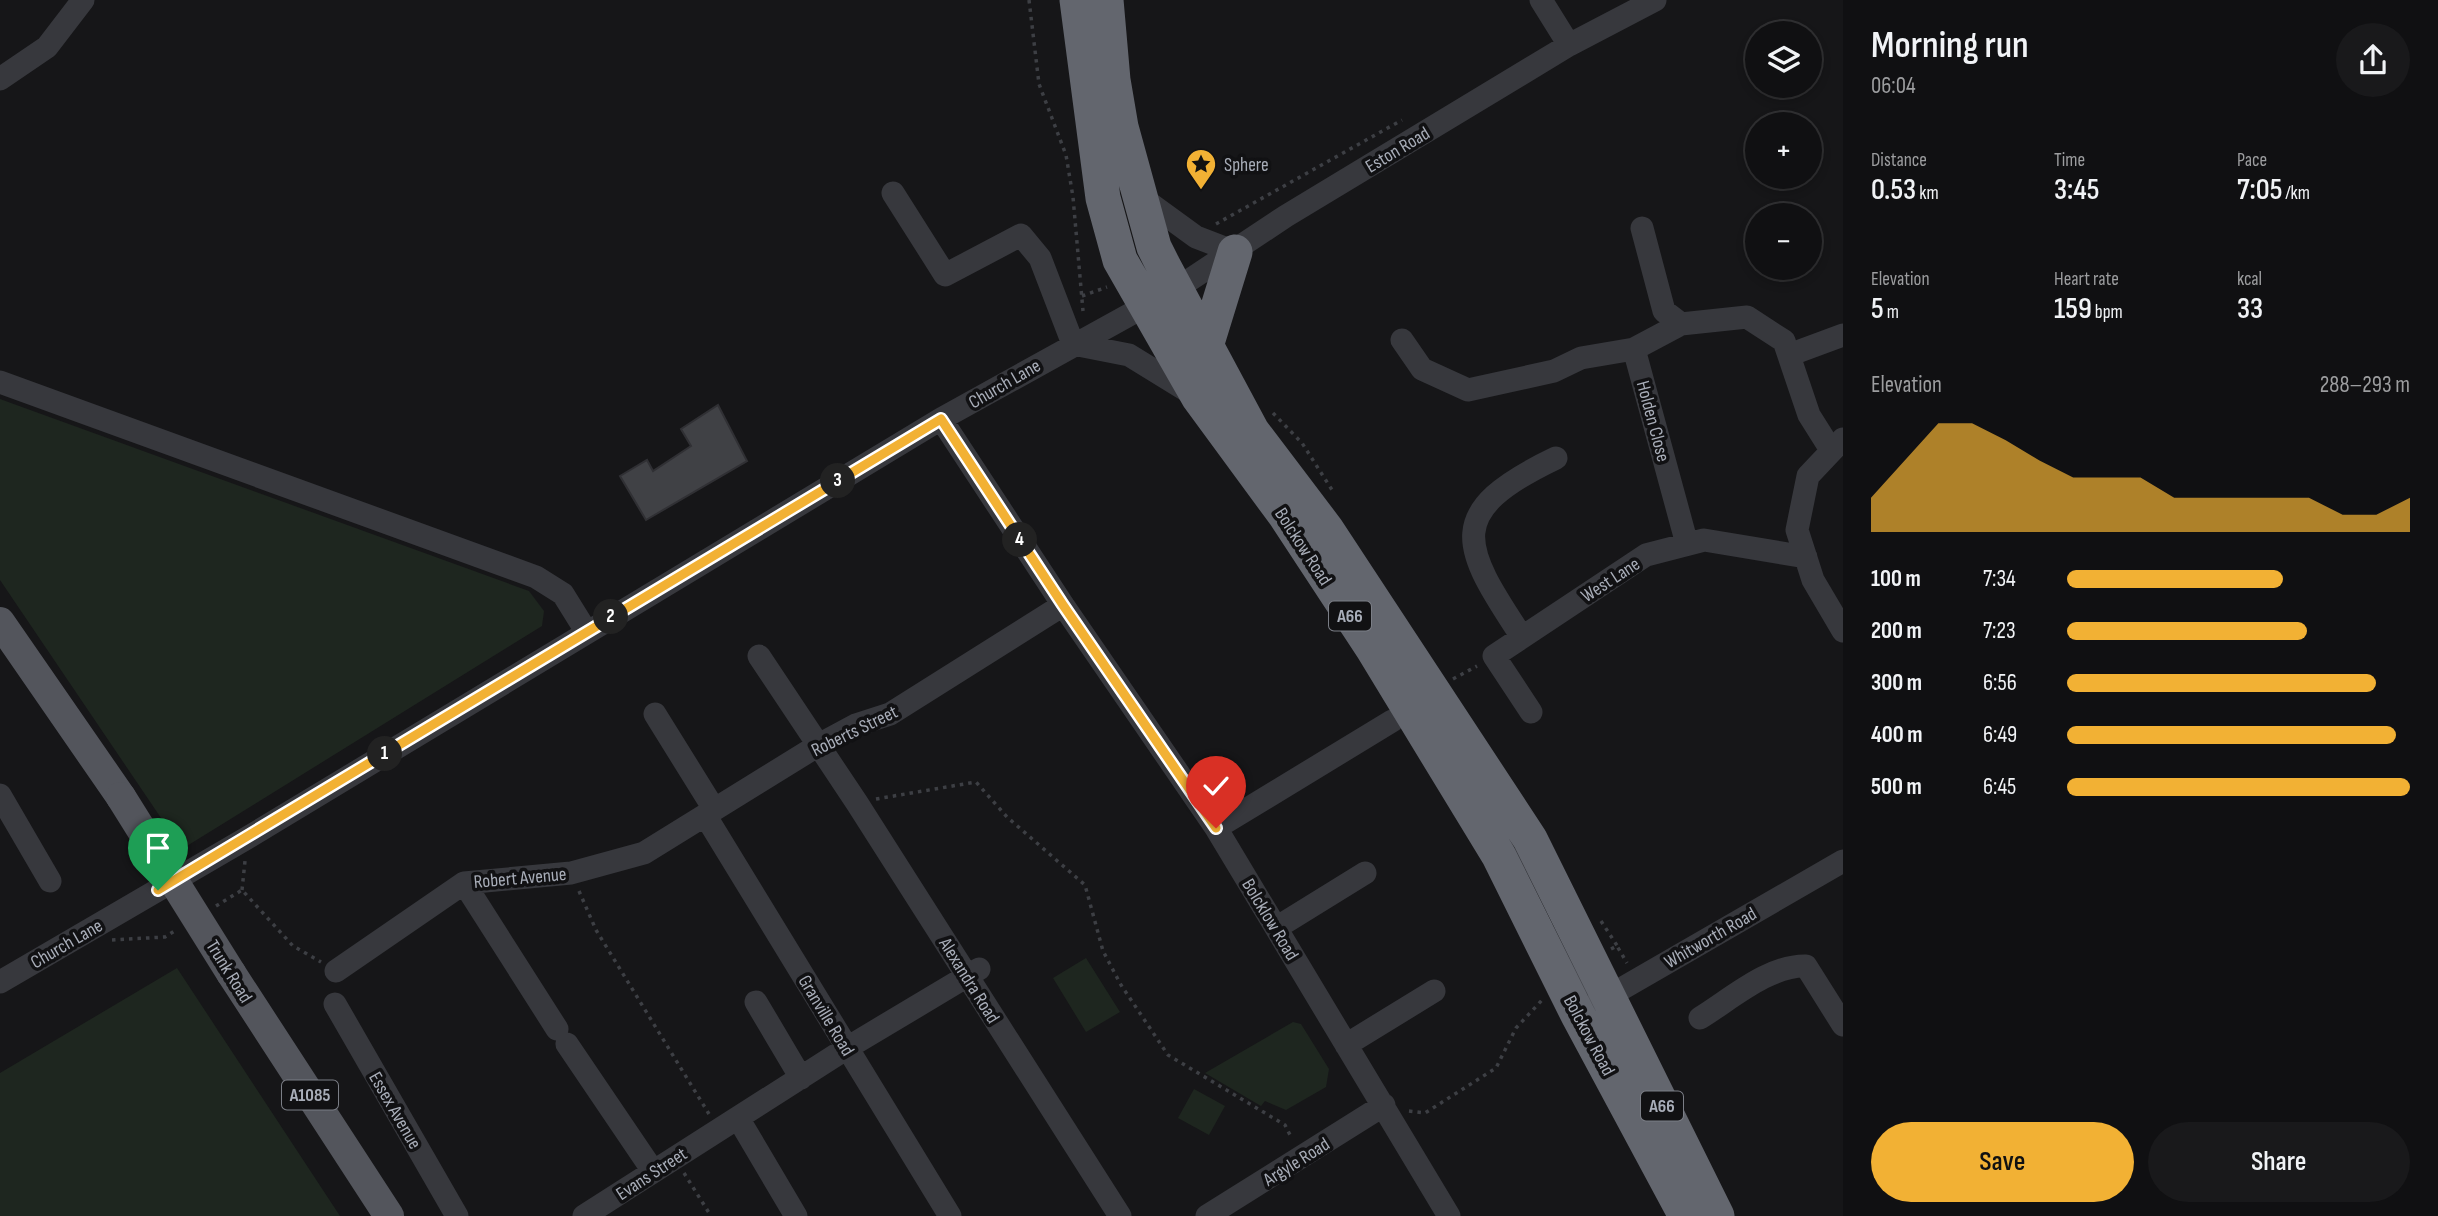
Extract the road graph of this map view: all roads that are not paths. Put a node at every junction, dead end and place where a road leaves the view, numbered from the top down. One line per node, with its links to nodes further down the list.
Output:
1 (83, 0): 7 (street)
2 (1077, 0): 13 (highway, Bolckow Road / A66)
3 (1106, 0): 9 (highway, A66)
4 (1541, 0): 6 (street)
5 (1655, 0): 6 (street, Eston Road)
6 (1569, 45): 11 (street, Eston Road)
7 (0, 79)
8 (893, 193): 17 (street)
9 (1141, 197): 11 (street); 12 (highway, A66)
10 (1642, 228): 14 (street)
11 (1235, 252): 12 (street, Eston Road); 18 (highway)
12 (1176, 289): 13 (street, Eston Road); 18 (highway, A66)
13 (1137, 292): 17 (street, Church Lane); 22 (highway, Bolckow Road / A66)
14 (1681, 324): 19 (street); 20 (street)
15 (1843, 335): 20 (street)
16 (1402, 340): 19 (street)
17 (1073, 344): 22 (street); 23 (street, Church Lane)
18 (1206, 346): 22 (highway, A66)
19 (1634, 349): 26 (street, Holden Close)
20 (1789, 355): 24 (street)
21 (0, 382): 30 (street)
22 (1214, 395): 51 (highway, Bolckow Road / A66); 54 (highway, Bolckow Road / A66)
23 (941, 419): 28 (street, Bolcklow Road); 30 (street, Church Lane)
24 (1837, 444): 27 (street)
25 (1556, 458): 32 (street)
26 (1687, 544): 27 (street, West Lane); 32 (street, West Lane)
27 (1806, 557): 31 (street)
28 (1063, 605): 37 (street, Roberts Street); 40 (street, Bolcklow Road)
29 (0, 622): 64 (main road, Trunk Road / A1085, bridge)
30 (586, 631): 49 (street, Church Lane)
31 (1843, 631)
32 (1522, 637): 34 (street, West Lane)
33 (759, 656): 37 (street, Alexandra Road)
34 (1531, 712)
35 (655, 714): 39 (street, Granville Road)
36 (1392, 721): 40 (street)
37 (817, 746): 39 (street, Roberts Street); 48 (street, Alexandra Road)
38 (0, 795): 44 (street)
39 (710, 812): 41 (street, Roberts Street); 58 (street, Granville Road)
40 (1216, 828): 46 (street, Bolcklow Road)
41 (644, 853): 45 (street, Robert Avenue)
42 (1843, 861): 51 (street, Whitworth Road)
43 (1365, 873): 46 (street)
44 (50, 881)
45 (464, 883): 47 (street, Robert Avenue); 62 (street)
46 (1276, 928): 57 (street, Bolcklow Road)
47 (337, 971)
48 (973, 972): 58 (street, Evans Street); 69 (street, Alexandra Road)
49 (0, 982)
50 (1434, 991): 57 (street)
51 (1608, 997): 54 (street, Whitworth Road); 73 (highway, Bolckow Road / A66)
52 (756, 1002): 59 (street)
53 (335, 1004): 65 (street, Essex Avenue)
54 (1578, 1015): 72 (highway, Bolckow Road / A66)
55 (1700, 1018): 56 (street)
56 (1843, 1025)
57 (1346, 1045): 60 (street, Bolcklow Road)
58 (847, 1048): 59 (street, Evans Street); 68 (street, Granville Road)
59 (801, 1078): 61 (street, Evans Street)
60 (1384, 1105): 70 (street, Argyle Road); 71 (street, Bolcklow Road)
61 (728, 1124): 62 (street, Evans Street); 67 (street)
62 (653, 1171): 63 (street, Evans Street)
63 (610, 1209): 66 (street, Evans Street)
64 (388, 1216)
65 (457, 1216)
66 (584, 1216)
67 (796, 1216)
68 (950, 1216)
69 (1120, 1216)
70 (1207, 1216)
71 (1449, 1216)
72 (1686, 1216)
73 (1717, 1216)

